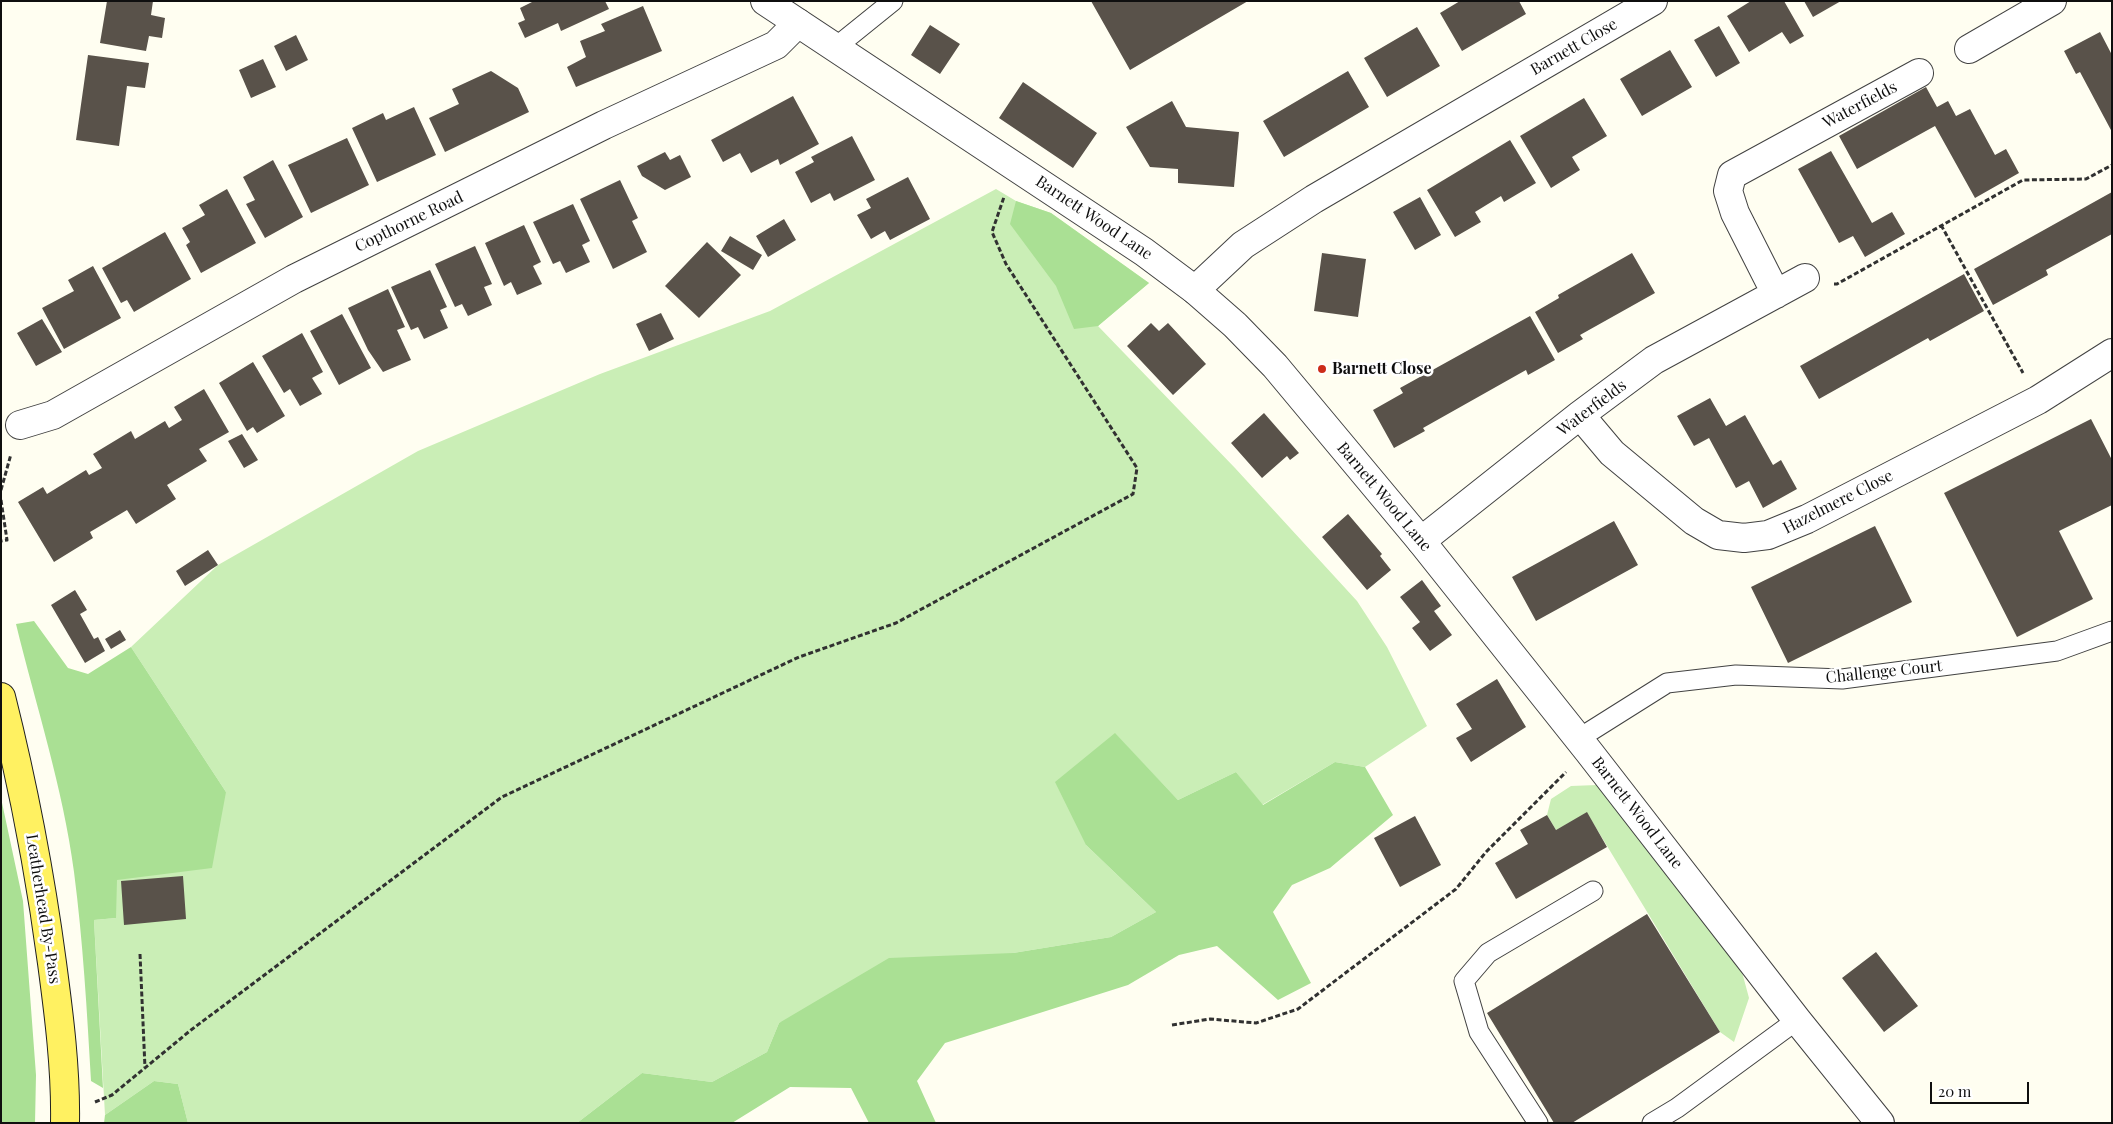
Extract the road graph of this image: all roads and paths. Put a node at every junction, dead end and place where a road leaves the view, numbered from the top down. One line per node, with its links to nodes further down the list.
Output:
1 (765, 1): 5 (street, Barnett Wood Lane)
2 (893, 1): 6 (lane)
3 (1653, 1): 13 (street, Barnett Close)
4 (2052, 1): 7 (street)
5 (798, 23): 6 (street, Barnett Wood Lane); 18 (street, Copthorne Road)
6 (836, 47): 10 (street, Barnett Wood Lane)
7 (1969, 49)
8 (1919, 73): 14 (street, Waterfields)
9 (2112, 165): 11 (path)
10 (1019, 167): 13 (street, Barnett Wood Lane); 30 (path)
11 (1941, 225): 12 (path); 16 (path)
12 (1805, 278): 14 (street, Waterfields)
13 (1195, 290): 22 (street, Barnett Wood Lane)
14 (1776, 294): 17 (street, Waterfields)
15 (2112, 353): 16 (street, Hazelmere Close)
16 (2038, 400): 17 (street, Hazelmere Close)
17 (1580, 415): 22 (street, Waterfields)
18 (20, 425): 19 (path)
19 (1, 490)
20 (1, 500): 21 (path)
21 (1, 541)
22 (1421, 541): 25 (street, Barnett Wood Lane)
23 (2112, 631): 25 (lane, Challenge Court)
24 (1, 697): 31 (main road, Leatherhead By-Pass)
25 (1584, 745): 28 (street, Barnett Wood Lane); 29 (path)
26 (1593, 891): 32 (lane)
27 (140, 954): 30 (path)
28 (1797, 1020): 33 (lane); 34 (street, Barnett Wood Lane)
29 (1172, 1025)
30 (145, 1068): 31 (path)
31 (65, 1120)
32 (1538, 1123)
33 (1652, 1123)
34 (1880, 1123)

